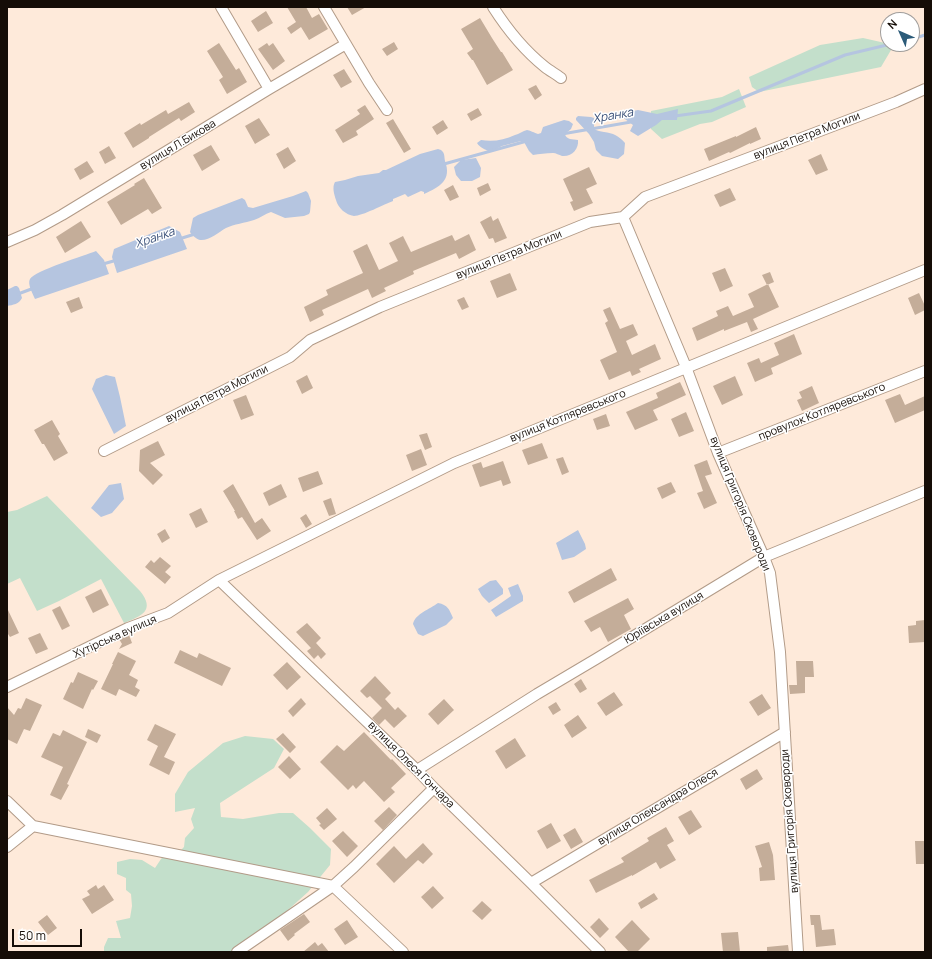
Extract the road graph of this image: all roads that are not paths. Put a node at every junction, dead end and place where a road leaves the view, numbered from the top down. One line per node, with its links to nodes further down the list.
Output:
1 (221, 7): 6 (street)
2 (324, 7): 4 (street)
3 (494, 7): 5 (street)
4 (346, 44): 6 (street, вулиця Л.Бикова); 8 (street)
5 (561, 78)
6 (269, 89): 10 (street, вулиця Л.Бикова)
7 (925, 89): 9 (street, вулиця Петра Могили)
8 (387, 110)
9 (623, 217): 12 (street, вулиця Григорія Сковороди); 14 (street, вулиця Петра Могили)
10 (7, 242)
11 (925, 270): 12 (street, вулиця Котляревського)
12 (686, 367): 15 (street, вулиця Григорія Сковороди); 18 (street, вулиця Котляревського)
13 (925, 371): 15 (street, провулок Котляревського)
14 (104, 450)
15 (718, 453): 17 (street, вулиця Григорія Сковороди)
16 (925, 491): 17 (street, Юріївська вулиця)
17 (764, 557): 20 (street, вулиця Григорія Сковороди); 21 (street, Юріївська вулиця)
18 (219, 580): 19 (street, Хутірська вулиця); 21 (street, вулиця Олеся Гончара)
19 (7, 687)
20 (785, 732): 26 (street, вулиця Олександра Олеся); 31 (street, вулиця Григорія Сковороди)
21 (417, 770): 22 (street, вулиця Олеся Гончара)
22 (434, 788): 26 (street, вулиця Олеся Гончара); 27 (street)
23 (7, 800): 24 (street)
24 (33, 826): 25 (street); 27 (street)
25 (7, 847)
26 (531, 883): 30 (street, вулиця Олеся Гончара)
27 (333, 886): 28 (street); 29 (street)
28 (237, 952)
29 (403, 952)
30 (600, 952)
31 (798, 952)

